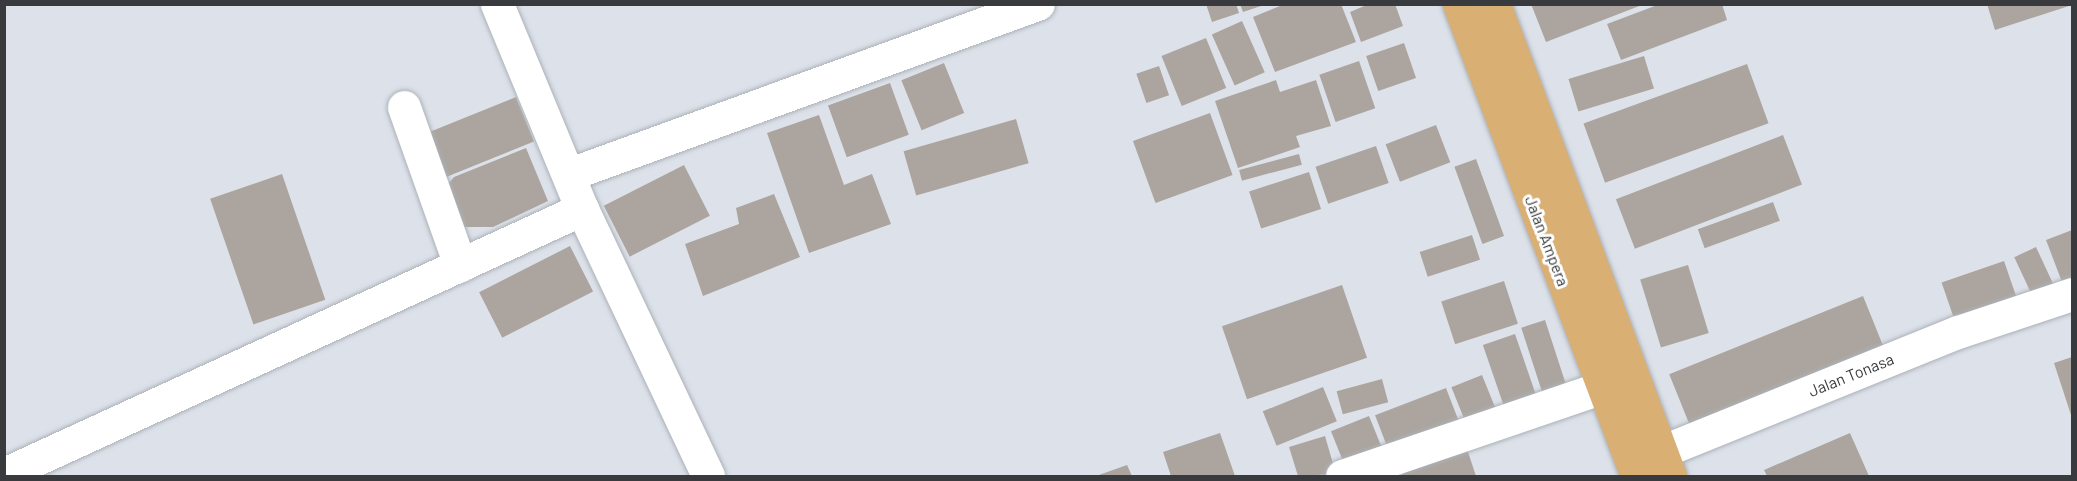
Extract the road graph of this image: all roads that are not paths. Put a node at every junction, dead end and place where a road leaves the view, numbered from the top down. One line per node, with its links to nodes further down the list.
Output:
1 (497, 4): 6 (street)
2 (1038, 4): 6 (street)
3 (1459, 4): 11 (main road, Jalan Ampera)
4 (1494, 4): 10 (main road, Jalan Ampera)
5 (404, 107): 8 (street)
6 (570, 174): 7 (street)
7 (582, 209): 8 (street); 14 (street)
8 (460, 265): 13 (street)
9 (2073, 294): 12 (street, Jalan Tonasa)
10 (1634, 377): 11 (street); 12 (main road, Jalan Ampera)
11 (1602, 389): 12 (main road, Jalan Ampera); 15 (street)
12 (1650, 467)
13 (4, 474)
14 (708, 477)
15 (1342, 477)

